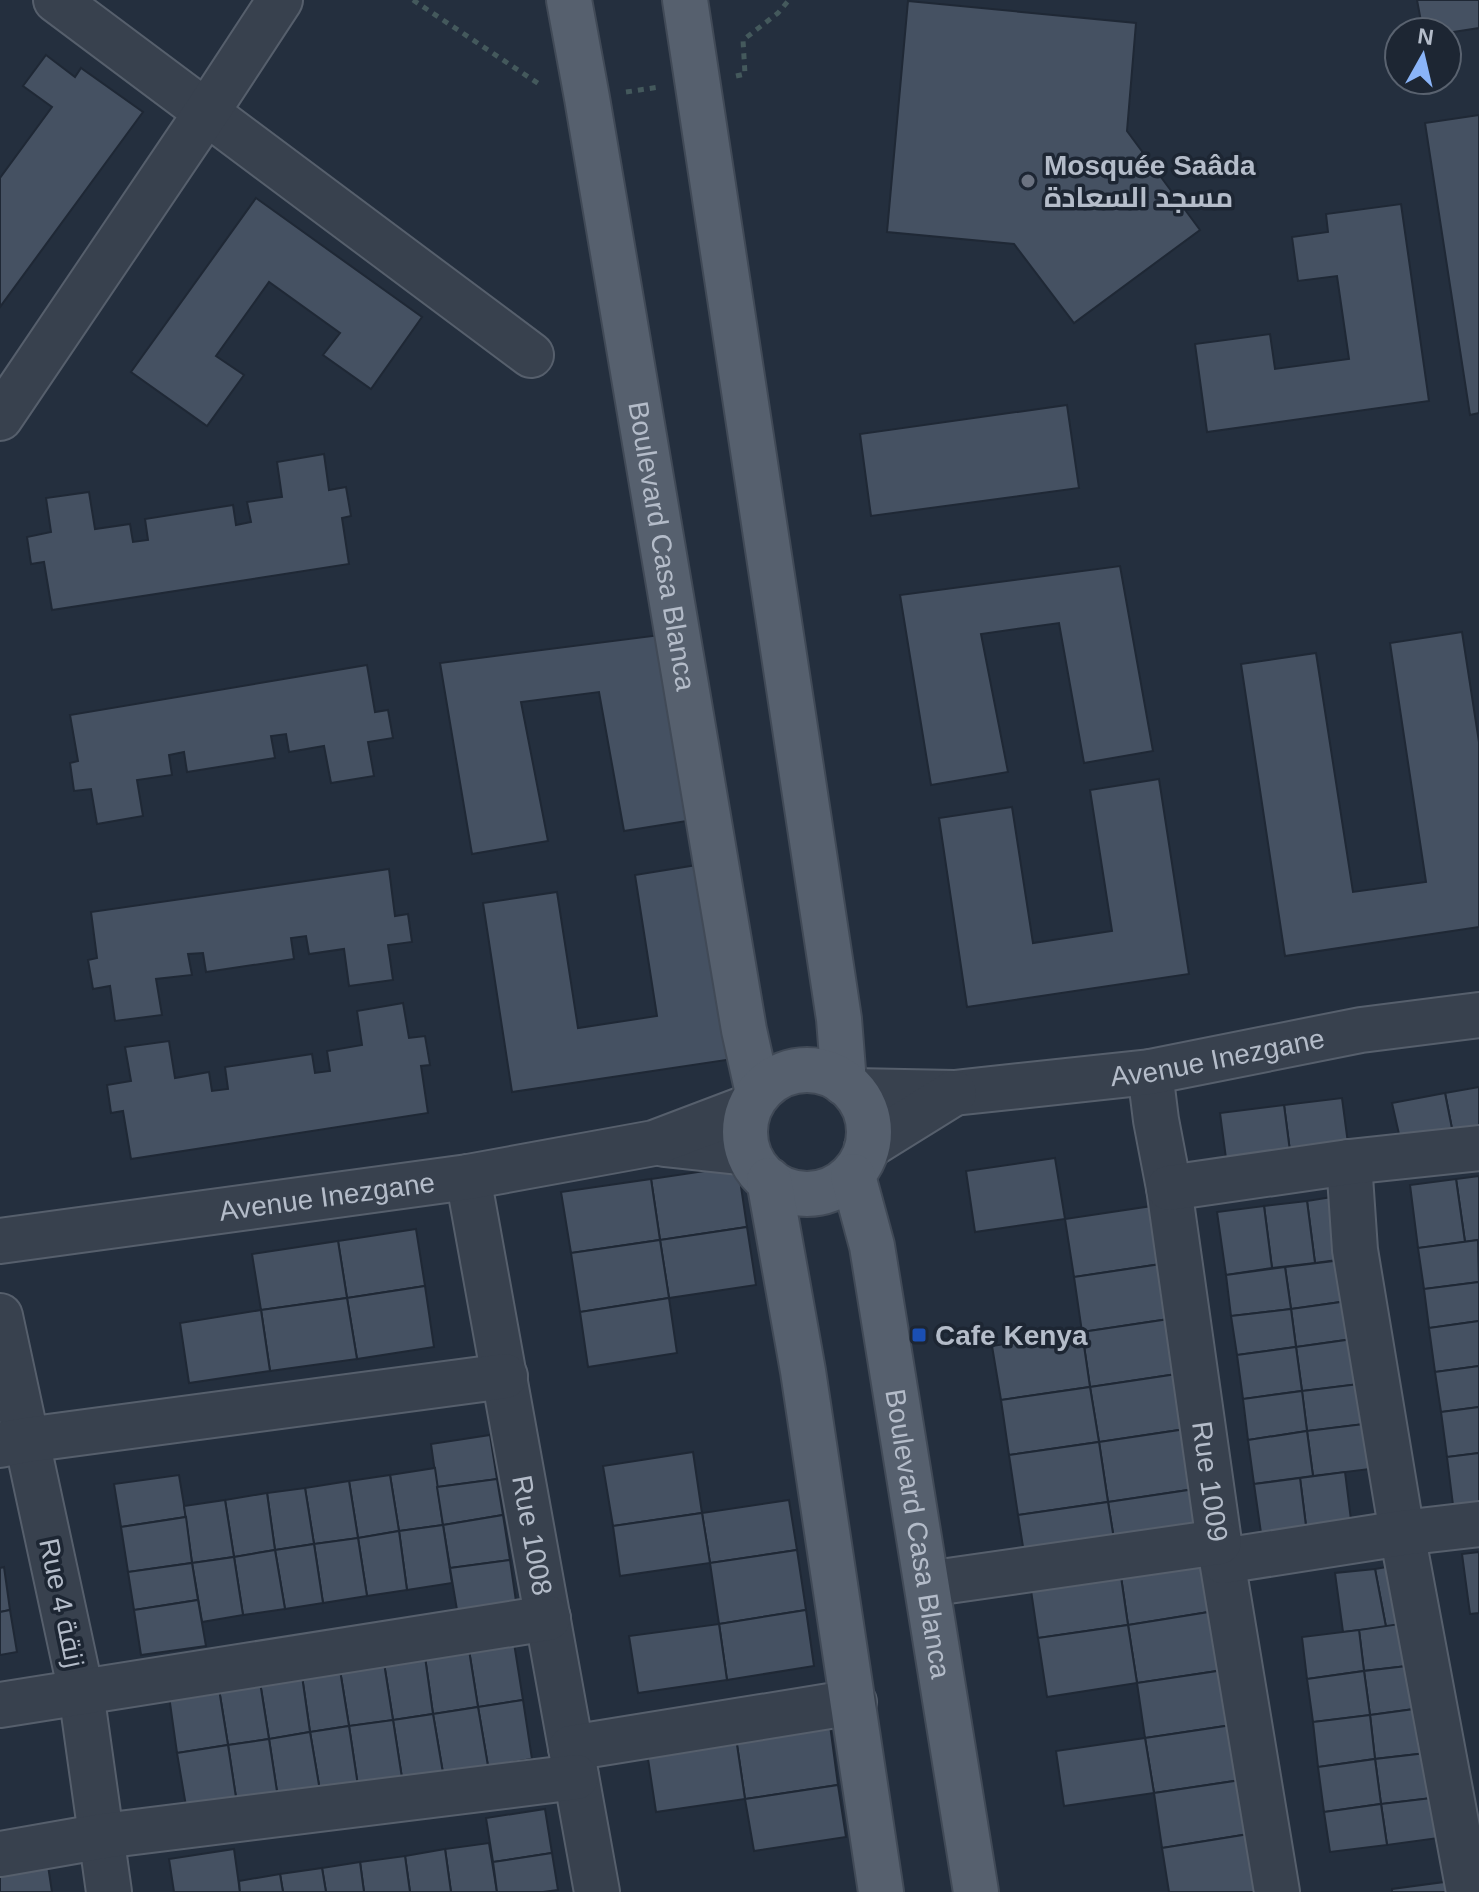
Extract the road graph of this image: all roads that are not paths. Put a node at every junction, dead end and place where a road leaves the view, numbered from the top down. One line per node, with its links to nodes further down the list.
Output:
1 (56, 0): 5 (street)
2 (280, 0): 5 (street)
3 (569, 0): 12 (main road, Boulevard Casa Blanca)
4 (685, 0): 10 (main road)
5 (206, 113): 6 (street); 7 (street)
6 (531, 355)
7 (0, 418)
8 (1479, 1015): 9 (street, Avenue Inezgane)
9 (1150, 1072): 11 (street, Avenue Inezgane); 19 (street, Rue 1009)
10 (849, 1087): 11 (street, Avenue Inezgane); 12 (main road); 15 (main road)
11 (954, 1093): 15 (street)
12 (754, 1100): 13 (street); 17 (main road)
13 (654, 1143): 17 (street); 18 (street, Avenue Inezgane)
14 (1479, 1148): 16 (street)
15 (860, 1161): 17 (main road); 27 (main road, Boulevard Casa Blanca)
16 (1349, 1162): 19 (street); 25 (street)
17 (758, 1167): 30 (main road)
18 (468, 1177): 20 (street, Avenue Inezgane); 22 (street, Rue 1008)
19 (1169, 1188): 26 (street, Rue 1009)
20 (0, 1241)
21 (0, 1316): 23 (street, Rue 4 زنقة)
22 (505, 1376): 23 (street); 28 (street, Rue 1008)
23 (13, 1443): 29 (street, Rue 4 زنقة)
24 (1479, 1524): 25 (street)
25 (1402, 1533): 26 (street); 40 (street)
26 (1221, 1551): 27 (street); 39 (street, Rue 1009)
27 (927, 1584): 38 (main road, Boulevard Casa Blanca)
28 (548, 1618): 29 (street); 32 (street, Rue 1008)
29 (81, 1692): 31 (street); 33 (street, Rue 4 زنقة)
30 (854, 1702): 32 (street); 37 (main road)
31 (0, 1705)
32 (573, 1762): 33 (street); 36 (street, Rue 1008)
33 (103, 1836): 34 (street); 35 (street, Rue 4 زنقة)
34 (0, 1854)
35 (109, 1892)
36 (597, 1892)
37 (881, 1892)
38 (976, 1892)
39 (1277, 1892)
40 (1469, 1892)

